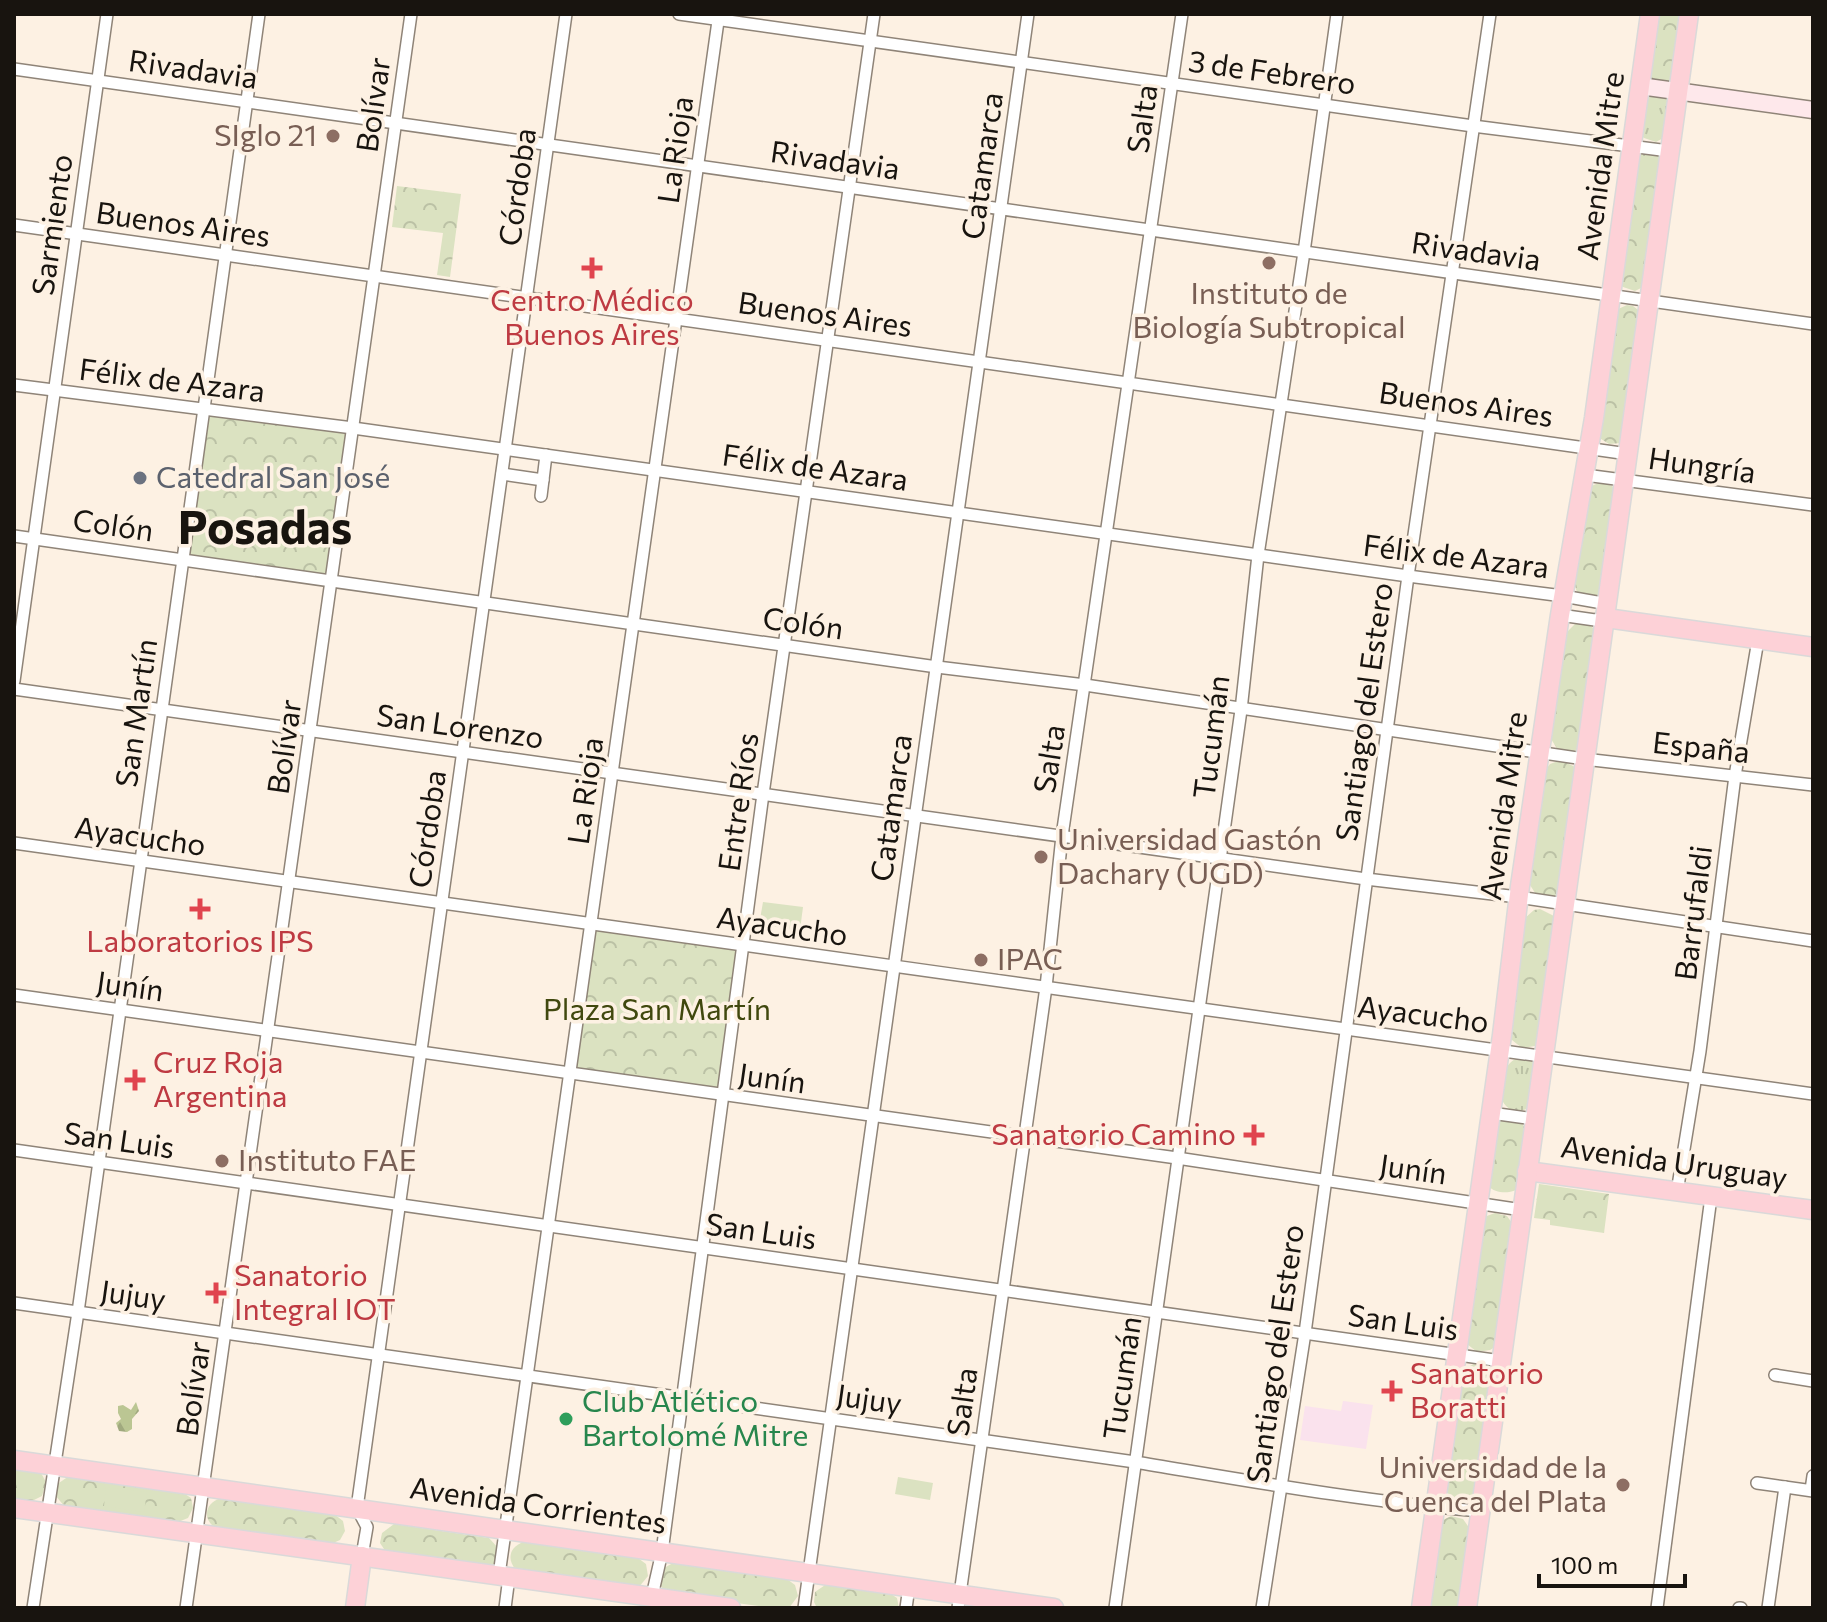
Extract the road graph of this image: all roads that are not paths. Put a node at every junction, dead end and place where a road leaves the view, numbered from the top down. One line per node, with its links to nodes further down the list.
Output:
1 (107, 14): 17 (street, Sarmiento)
2 (259, 14): 21 (street, San Martín)
3 (411, 14): 24 (street, Bolívar)
4 (566, 14): 26 (street, Córdoba)
5 (679, 14): 13 (street, 3 de Febrero)
6 (874, 14): 14 (street, Entre Ríos)
7 (1028, 14): 15 (street, Catamarca)
8 (1182, 14): 18 (street, Salta)
9 (1337, 14): 22 (street, Tucumán)
10 (1490, 14): 25 (street, Santiago del Estero)
11 (1650, 14): 19 (main road, Avenida Mitre)
12 (1689, 14): 20 (main road)
13 (719, 17): 14 (street, 3 de Febrero); 29 (street, La Rioja)
14 (871, 41): 15 (street, 3 de Febrero); 30 (street, Entre Ríos)
15 (1021, 62): 18 (street, 3 de Febrero); 31 (street, Catamarca)
16 (14, 69): 17 (street, Rivadavia)
17 (98, 81): 21 (street, Rivadavia); 34 (street, Sarmiento)
18 (1173, 83): 22 (street, 3 de Febrero); 33 (street, Salta)
19 (1640, 86): 20 (main road); 27 (main road, Avenida Mitre)
20 (1677, 91): 23 (main road); 28 (main road)
21 (246, 102): 24 (street, Rivadavia); 36 (street, San Martín)
22 (1324, 104): 25 (street, 3 de Febrero); 35 (street, Tucumán)
23 (1813, 110)
24 (395, 123): 26 (street, Rivadavia); 38 (street, Bolívar)
25 (1473, 126): 27 (street, 3 de Febrero); 37 (street, Santiago del Estero)
26 (548, 145): 29 (street, Rivadavia); 40 (street, Córdoba)
27 (1630, 146): 28 (street, 3 de Febrero); 39 (main road, Avenida Mitre)
28 (1669, 151): 41 (main road)
29 (698, 166): 30 (street, Rivadavia); 42 (street, La Rioja)
30 (850, 188): 31 (street, Rivadavia); 44 (street, Entre Ríos)
31 (1001, 209): 33 (street, Rivadavia); 45 (street, Catamarca)
32 (14, 225): 34 (street, Buenos Aires)
33 (1152, 230): 35 (street, Rivadavia); 46 (street, Salta)
34 (76, 234): 36 (street, Buenos Aires); 48 (street, Sarmiento)
35 (1304, 252): 37 (street, Rivadavia); 49 (street, Tucumán)
36 (226, 255): 38 (street, Buenos Aires); 50 (street, San Martín)
37 (1454, 273): 39 (street, Rivadavia); 51 (street, Santiago del Estero)
38 (374, 276): 40 (street, Buenos Aires); 52 (street, Bolívar)
39 (1611, 295): 41 (street, Rivadavia); 53 (main road, Avenida Mitre)
40 (527, 297): 42 (street, Buenos Aires); 54 (street, Córdoba)
41 (1649, 302): 43 (street, Rivadavia); 55 (main road)
42 (677, 318): 44 (street, Buenos Aires); 57 (street, La Rioja)
43 (1813, 324)
44 (828, 340): 45 (street, Buenos Aires); 62 (street, Entre Ríos)
45 (979, 361): 46 (street, Buenos Aires); 65 (street, Catamarca)
46 (1131, 382): 49 (street, Buenos Aires); 66 (street, Salta)
47 (14, 385): 48 (street, Félix de Azara)
48 (54, 391): 50 (street, Félix de Azara); 68 (street, Sarmiento)
49 (1279, 403): 51 (street, Buenos Aires); 69 (street, Tucumán)
50 (204, 408): 52 (street, Félix de Azara); 70 (street, San Martín)
51 (1430, 424): 53 (street, Buenos Aires); 71 (street, Santiago del Estero)
52 (353, 428): 54 (street, Félix de Azara); 72 (street, Bolívar)
53 (1589, 446): 55 (street, Buenos Aires); 59 (main road, Avenida Mitre)
54 (505, 449): 56 (street, Félix de Azara); 58 (street, Córdoba)
55 (1628, 454): 61 (main road)
56 (546, 455): 57 (street, Félix de Azara); 60 (street)
57 (656, 470): 62 (street, Félix de Azara); 77 (street, La Rioja)
58 (502, 474): 60 (street); 74 (street, Córdoba)
59 (1585, 475): 61 (street, Hungría); 73 (main road, Avenida Mitre)
60 (543, 480): 63 (street)
61 (1625, 480): 64 (street, Hungría); 75 (main road)
62 (807, 491): 65 (street, Félix de Azara); 79 (street, Entre Ríos)
63 (541, 496)
64 (1813, 505)
65 (958, 513): 66 (street, Félix de Azara); 81 (street, Catamarca)
66 (1105, 533): 69 (street, Félix de Azara); 83 (street, Salta)
67 (14, 536): 68 (street, Colón)
68 (34, 539): 70 (street, Colón); 82 (street, Sarmiento)
69 (1258, 555): 71 (street, Félix de Azara); 86 (street, Tucumán)
70 (183, 560): 72 (street, Colón); 85 (street, San Martín)
71 (1408, 576): 73 (street, Félix de Azara); 87 (street, Santiago del Estero)
72 (332, 581): 74 (street, Colón); 88 (street, Bolívar)
73 (1563, 596): 75 (street, Félix de Azara); 76 (main road, Avenida Mitre)
74 (484, 603): 77 (street, Colón); 89 (street, Córdoba)
75 (1607, 611): 76 (street); 78 (main road); 91 (main road)
76 (1560, 615): 90 (main road, Avenida Mitre)
77 (634, 624): 79 (street, Colón); 92 (street, La Rioja)
78 (1758, 640): 80 (main road); 93 (street, Barrufaldi)
79 (785, 646): 81 (street, Colón); 95 (street, Entre Ríos)
80 (1813, 647)
81 (937, 667): 83 (street, Colón); 96 (street, Catamarca)
82 (14, 681)
83 (1085, 685): 86 (street, Colón); 97 (street, Salta)
84 (14, 689): 85 (street, San Lorenzo)
85 (162, 710): 88 (street, San Lorenzo); 100 (street, San Martín)
86 (1241, 710): 87 (street, Colón); 99 (street, Tucumán)
87 (1387, 730): 90 (street, Colón); 101 (street, Santiago del Estero)
88 (311, 731): 89 (street, San Lorenzo); 102 (street, Bolívar)
89 (463, 752): 92 (street, San Lorenzo); 104 (street, Córdoba)
90 (1539, 752): 91 (street, Colón); 103 (main road, Avenida Mitre)
91 (1584, 759): 93 (street, España); 105 (main road)
92 (613, 773): 95 (street, San Lorenzo); 106 (street, La Rioja)
93 (1735, 776): 94 (street, España); 107 (street, Barrufaldi)
94 (1813, 785)
95 (763, 794): 96 (street, San Lorenzo); 109 (street, Entre Ríos)
96 (915, 816): 97 (street, San Lorenzo); 110 (street, Catamarca)
97 (1062, 836): 99 (street, San Lorenzo); 111 (street, Salta)
98 (14, 843): 100 (street, Ayacucho)
99 (1220, 859): 101 (street, San Lorenzo); 114 (street, Tucumán)
100 (141, 861): 102 (street, Ayacucho); 113 (street, San Martín)
101 (1366, 879): 103 (street, San Lorenzo); 115 (street, Santiago del Estero)
102 (290, 882): 104 (street, Ayacucho); 116 (street, Bolívar)
103 (1518, 897): 105 (street, San Lorenzo); 117 (main road, Avenida Mitre)
104 (441, 905): 106 (street, Ayacucho); 118 (street, Córdoba)
105 (1565, 906): 107 (street, San Lorenzo); 119 (main road)
106 (591, 925): 109 (street, Ayacucho); 120 (street, La Rioja)
107 (1718, 927): 108 (street, San Lorenzo); 121 (street, Barrufaldi)
108 (1813, 941)
109 (743, 946): 110 (street, Ayacucho); 123 (street, Entre Ríos)
110 (894, 966): 111 (street, Ayacucho); 125 (street, Catamarca)
111 (1046, 987): 114 (street, Ayacucho); 127 (street, Salta)
112 (14, 995): 113 (street, Junín)
113 (120, 1010): 116 (street, Junín); 130 (street, San Martín)
114 (1200, 1010): 115 (street, Ayacucho); 129 (street, Tucumán)
115 (1346, 1030): 117 (street, Ayacucho); 132 (street, Santiago del Estero)
116 (269, 1031): 118 (street, Junín); 133 (street, Bolívar)
117 (1500, 1049): 119 (street, Ayacucho); 124 (main road, Avenida Mitre)
118 (421, 1053): 120 (street, Junín); 137 (street, Córdoba)
119 (1543, 1056): 121 (street, Ayacucho); 126 (main road)
120 (571, 1074): 123 (street, Junín); 140 (street, La Rioja)
121 (1697, 1078): 122 (street, Ayacucho); 134 (street, Barrufaldi)
122 (1813, 1094)
123 (723, 1096): 125 (street, Junín); 141 (street, Entre Ríos)
124 (1491, 1113): 126 (street); 136 (main road, Avenida Mitre)
125 (873, 1118): 127 (street, Junín); 142 (street, Catamarca)
126 (1534, 1119): 131 (main road)
127 (1024, 1138): 129 (street, Junín); 143 (street, Salta)
128 (14, 1150): 130 (street, San Luis)
129 (1177, 1158): 132 (street, Junín); 146 (street, Tucumán)
130 (98, 1162): 133 (street, San Luis); 145 (street, San Martín)
131 (1527, 1171): 134 (main road, Avenida Uruguay); 138 (main road)
132 (1325, 1182): 136 (street, Junín); 148 (street, Santiago del Estero)
133 (248, 1183): 137 (street, San Luis); 147 (street, Bolívar)
134 (1677, 1192): 135 (main road, Avenida Uruguay)
135 (1711, 1197): 139 (main road, Avenida Uruguay); 193 (street)
136 (1479, 1204): 138 (street, Junín); 150 (main road, Avenida Mitre)
137 (400, 1205): 140 (street, San Luis); 149 (street, Córdoba)
138 (1522, 1210): 151 (main road)
139 (1813, 1210)
140 (549, 1226): 141 (street, San Luis); 153 (street, La Rioja)
141 (703, 1248): 142 (street, San Luis); 155 (street, Entre Ríos)
142 (851, 1269): 143 (street, San Luis); 156 (street, Catamarca)
143 (1003, 1290): 146 (street, San Luis); 157 (street, Salta)
144 (14, 1303): 145 (street, Jujuy)
145 (78, 1312): 147 (street, Jujuy); 160 (street, San Martín)
146 (1156, 1312): 148 (street, San Luis); 159 (street, Tucumán)
147 (226, 1333): 149 (street, Jujuy); 164 (street, Bolívar)
148 (1305, 1333): 150 (street, San Luis); 163 (street, Santiago del Estero)
149 (379, 1355): 153 (street, Jujuy); 169 (street, Córdoba)
150 (1457, 1356): 151 (street, San Luis); 167 (main road, Avenida Mitre)
151 (1501, 1361): 170 (main road)
152 (1775, 1375): 154 (street)
153 (528, 1376): 155 (street, Jujuy); 172 (street, La Rioja)
154 (1813, 1381)
155 (682, 1398): 156 (street, Jujuy); 174 (street, Entre Ríos)
156 (830, 1419): 157 (street, Jujuy); 176 (street, Catamarca)
157 (981, 1440): 159 (street, Jujuy); 180 (street, Salta)
158 (14, 1460): 160 (main road, Avenida Corrientes)
159 (1135, 1462): 163 (street, Jujuy); 189 (street, Tucumán)
160 (53, 1465): 164 (main road, Avenida Corrientes); 171 (street, San Martín)
161 (1813, 1476): 166 (street)
162 (1757, 1483): 165 (street)
163 (1280, 1486): 167 (street, Jujuy); 190 (street, Santiago del Estero)
164 (203, 1487): 169 (main road, Avenida Corrientes); 173 (street, Bolívar)
165 (1785, 1487): 166 (street); 194 (street)
166 (1812, 1490)
167 (1435, 1507): 170 (street, Jujuy); 191 (main road, Avenida Mitre)
168 (14, 1508): 171 (main road)
169 (357, 1508): 172 (main road, Avenida Corrientes); 175 (street, Córdoba)
170 (1480, 1511): 192 (main road)
171 (46, 1512): 173 (main road); 181 (street, San Martín)
172 (505, 1529): 174 (main road, Avenida Corrientes); 177 (street, La Rioja)
173 (197, 1533): 175 (main road); 182 (street, Bolívar)
174 (662, 1552): 176 (main road, Avenida Corrientes); 179 (street, Entre Ríos)
175 (362, 1556): 177 (main road); 183 (main road)
176 (808, 1572): 178 (main road, Avenida Corrientes); 186 (street, Catamarca)
177 (504, 1576): 179 (main road); 184 (street, La Rioja)
178 (909, 1587): 180 (main road, Avenida Corrientes); 187 (street)
179 (652, 1596): 185 (main road)
180 (959, 1601): 188 (main road, Avenida Corrientes)
181 (33, 1608)
182 (186, 1608)
183 (355, 1608)
184 (505, 1608)
185 (731, 1608)
186 (804, 1608)
187 (906, 1608)
188 (1054, 1608)
189 (1115, 1608)
190 (1262, 1608)
191 (1421, 1608)
192 (1467, 1608)
193 (1657, 1608)
194 (1768, 1608)

